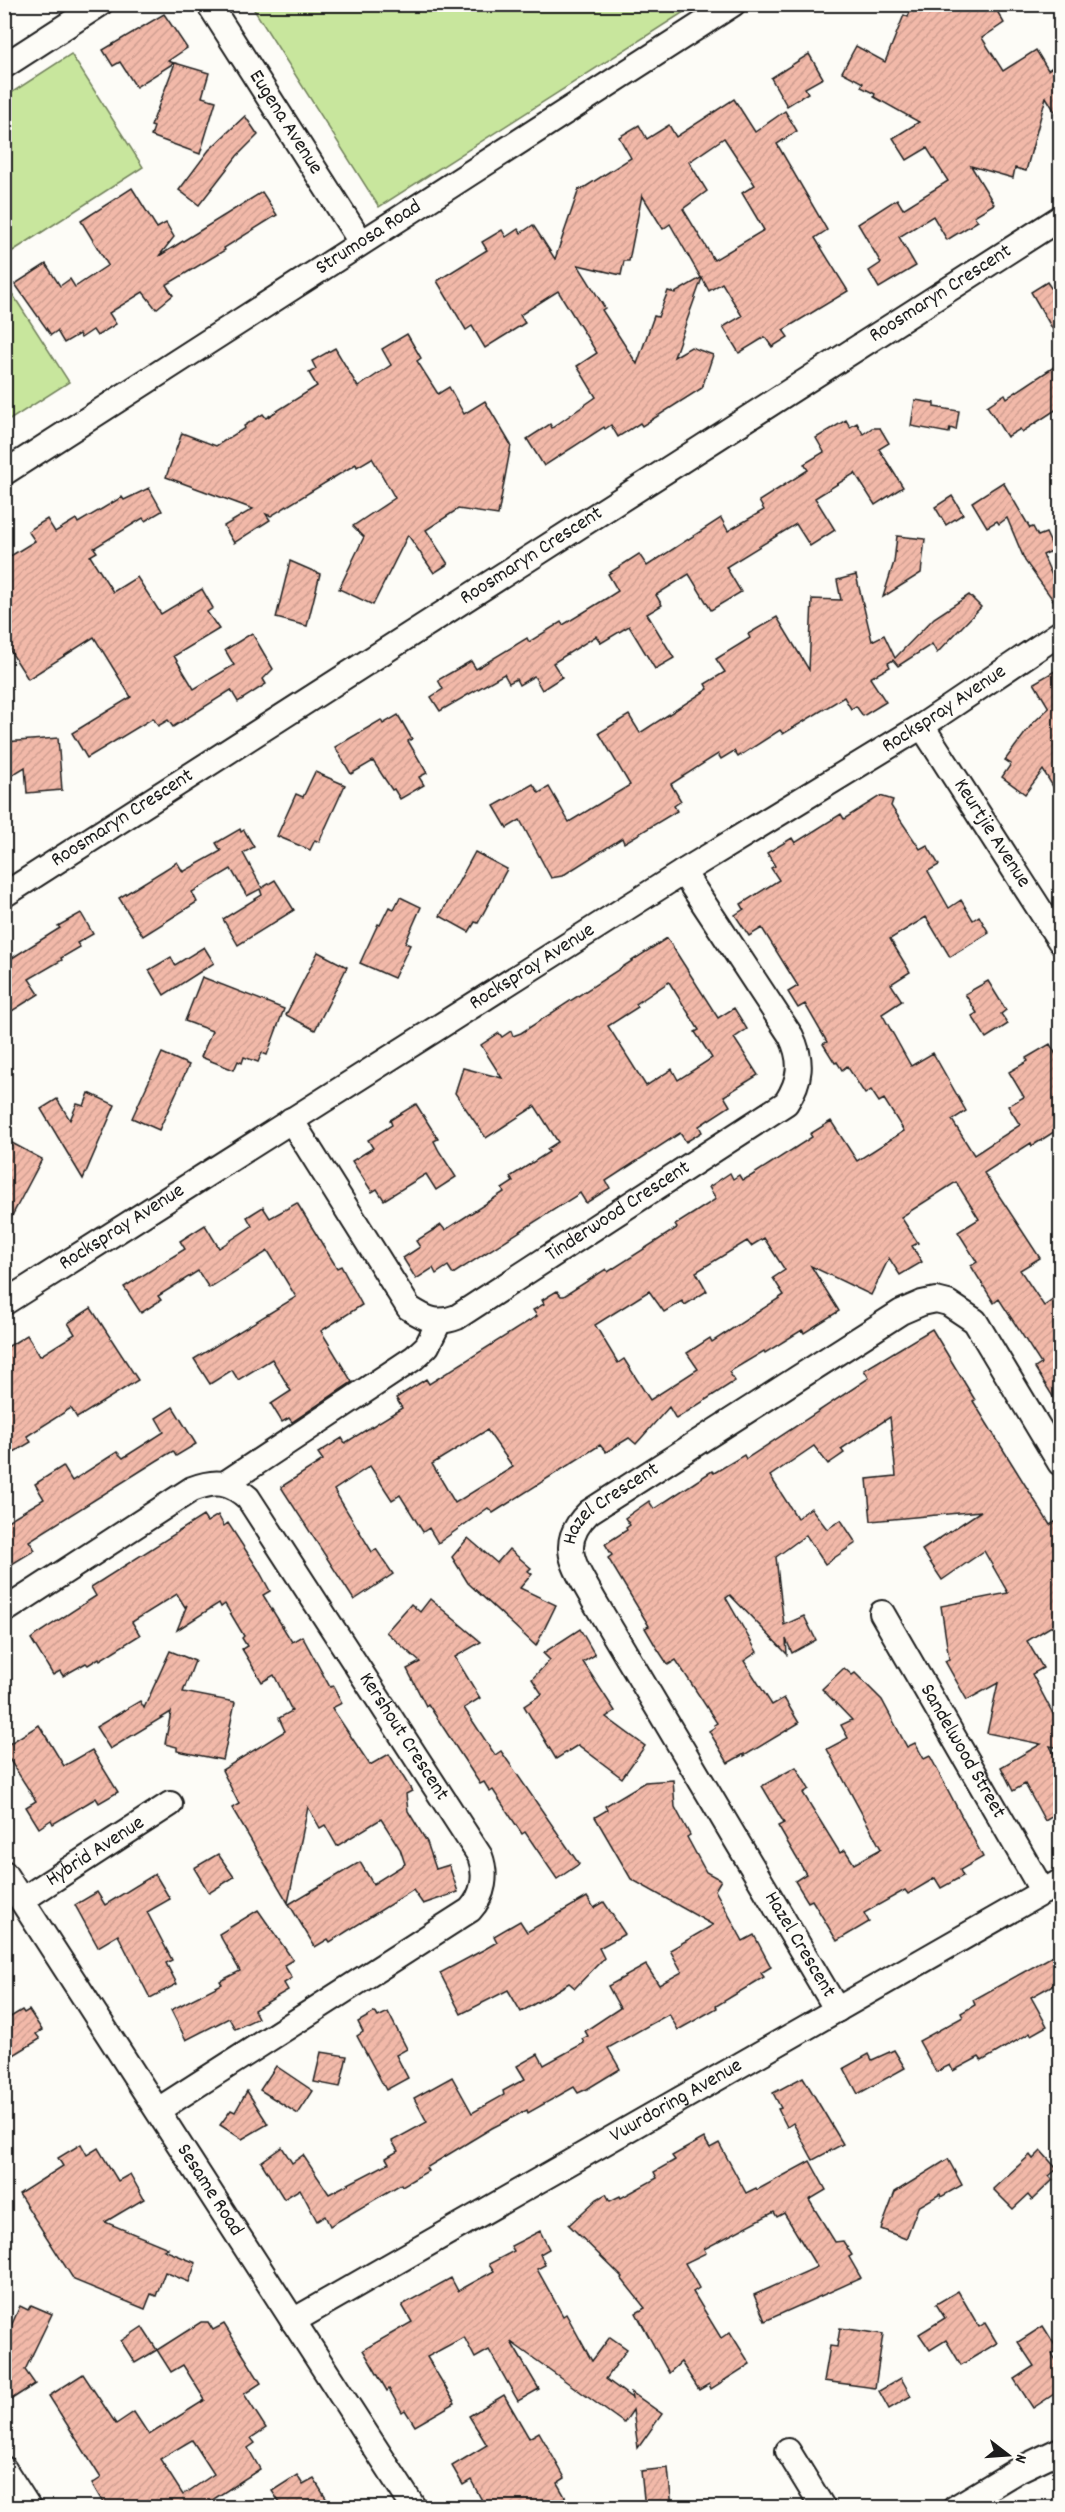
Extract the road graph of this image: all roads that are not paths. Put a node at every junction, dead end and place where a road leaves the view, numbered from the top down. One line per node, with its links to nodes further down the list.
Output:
1 (100, 4): 4 (street)
2 (209, 4): 6 (street, Eugena Avenue)
3 (733, 4): 6 (street, Strumosa Road)
4 (4, 66)
5 (1060, 218): 11 (street, Roosmaryn Crescent)
6 (361, 242): 7 (street, Strumosa Road)
7 (4, 473)
8 (1060, 633): 9 (street, Rockspray Avenue)
9 (922, 726): 10 (street, Rockspray Avenue); 12 (street, Keurtjie Avenue)
10 (683, 872): 13 (street, Rockspray Avenue); 15 (street, Tinderwood Crescent)
11 (4, 895)
12 (1060, 941)
13 (291, 1120): 14 (street, Rockspray Avenue); 15 (street)
14 (4, 1303)
15 (439, 1322): 17 (street)
16 (1060, 1463): 24 (street, Hazel Crescent)
17 (226, 1483): 18 (street); 25 (street, Kershout Crescent)
18 (4, 1611)
19 (882, 1612): 22 (street, Sandelwood Street)
20 (170, 1804): 23 (street, Hybrid Avenue)
21 (4, 1873): 23 (street, Sesame Road)
22 (1052, 1887): 24 (street, Vuurdoring Avenue)
23 (22, 1900): 25 (street, Sesame Road)
24 (837, 2010): 26 (street, Vuurdoring Avenue)
25 (158, 2110): 26 (street, Sesame Road)
26 (293, 2321): 31 (street, Sesame Road)
27 (1060, 2450): 33 (street)
28 (788, 2451): 32 (street)
29 (4, 2469): 30 (street)
30 (29, 2508)
31 (414, 2508)
32 (823, 2508)
33 (955, 2508)

